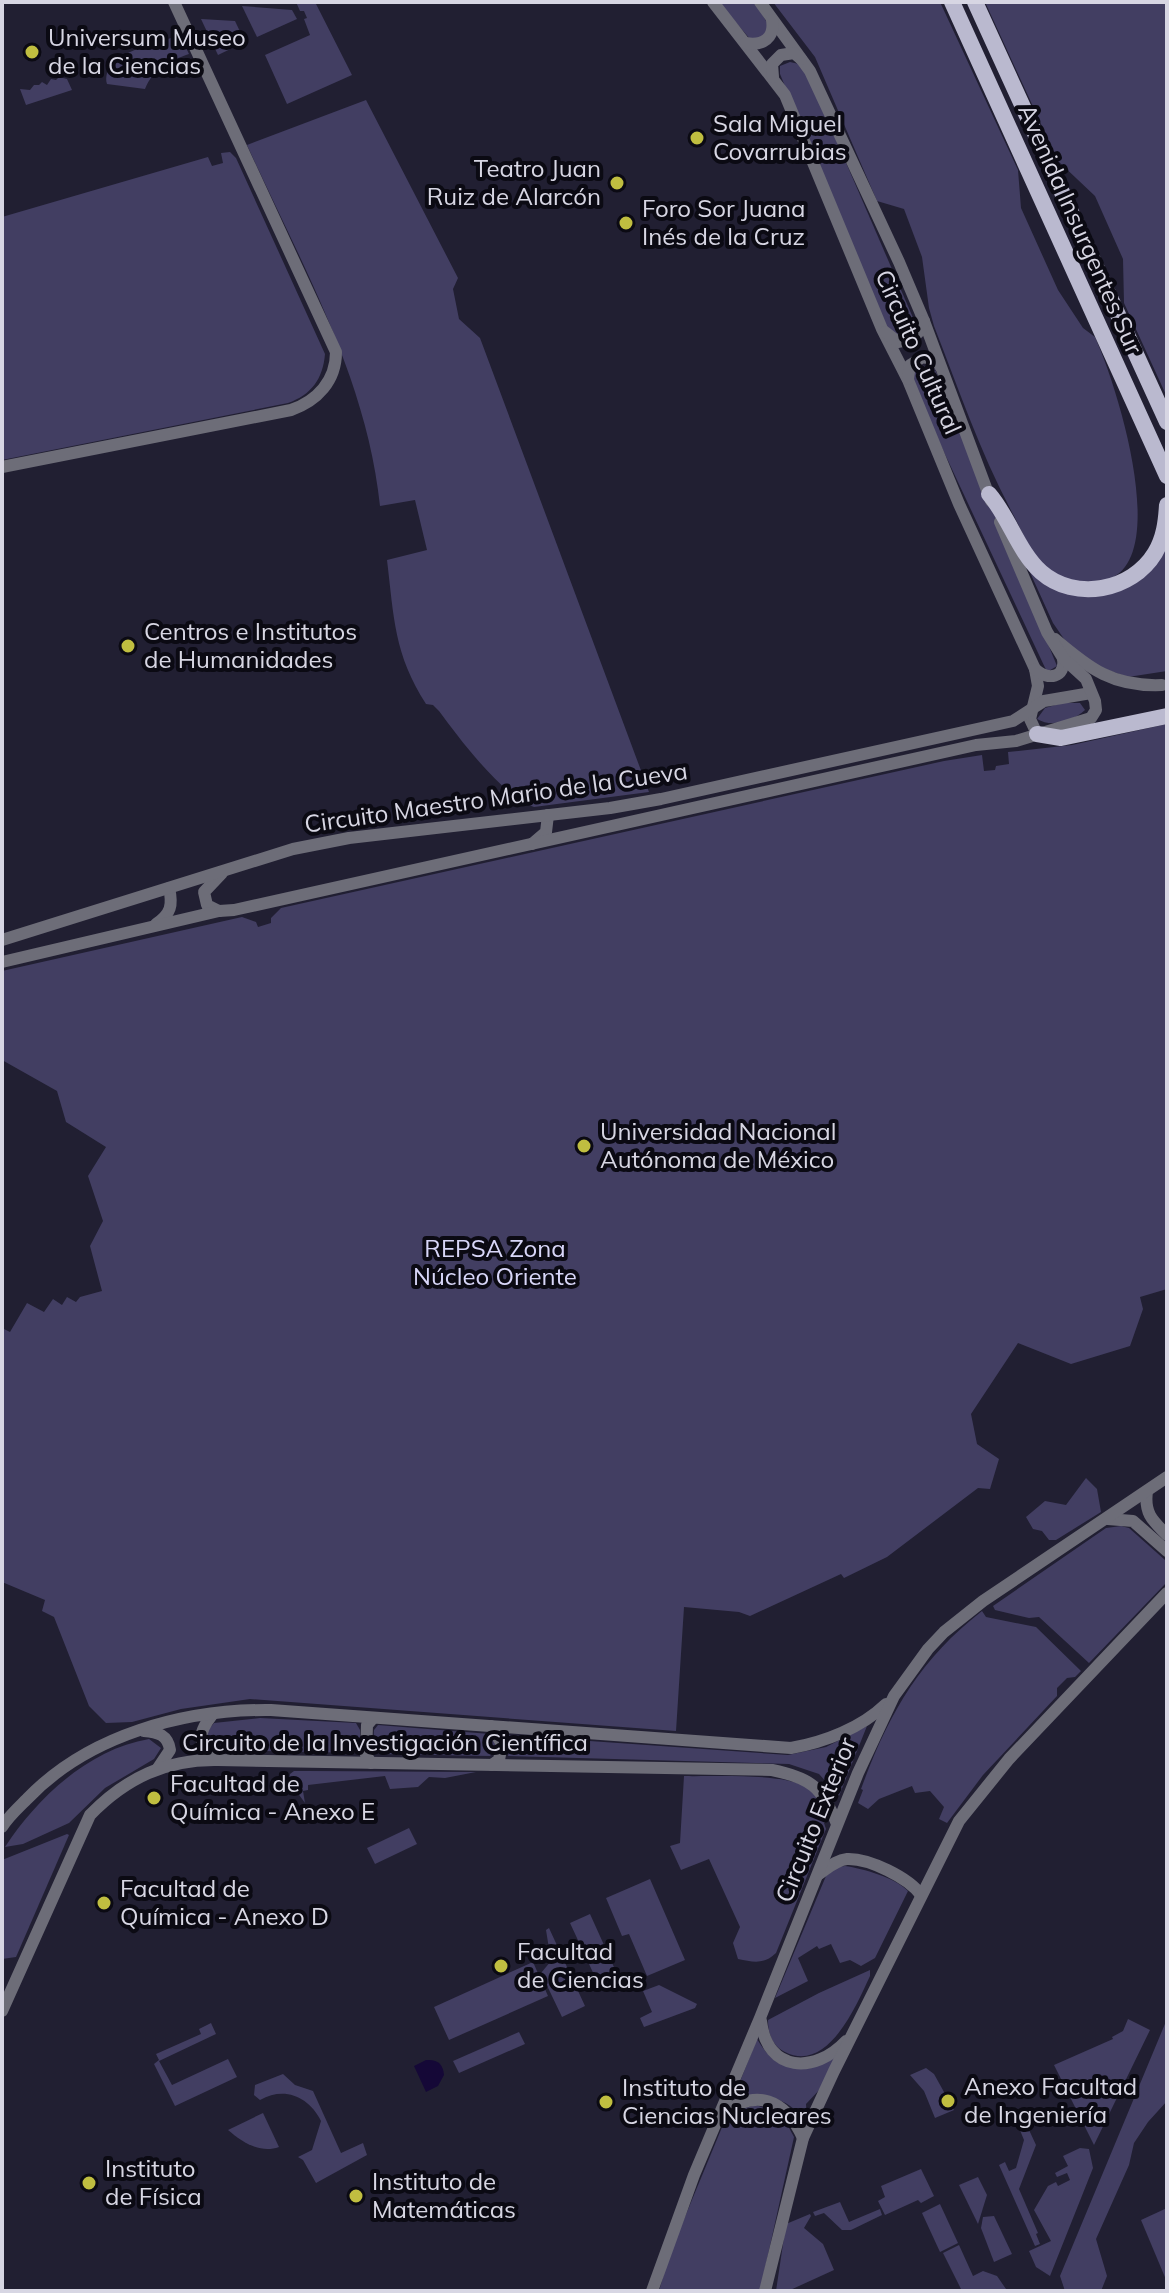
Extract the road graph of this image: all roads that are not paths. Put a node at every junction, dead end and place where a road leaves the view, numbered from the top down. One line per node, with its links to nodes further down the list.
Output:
1 (174, 2): 14 (street)
2 (713, 2): 6 (street, Circuito Cultural)
3 (952, 2): 15 (main road, Avenida Insurgentes Sur)
4 (975, 2): 13 (main road, Avenida Insurgentes Sur)
5 (764, 7): 6 (street); 7 (street, Circuito Cultural)
6 (746, 43): 8 (street, Circuito Cultural)
7 (804, 61): 8 (street); 9 (street, Circuito Cultural)
8 (773, 77): 10 (street, Circuito Cultural)
9 (924, 321): 10 (street); 11 (street, Circuito Cultural)
10 (882, 329): 12 (street, Circuito Cultural)
11 (942, 368): 12 (street); 16 (street, Circuito Cultural)
12 (908, 380): 20 (street, Circuito Cultural)
13 (1167, 422)
14 (2, 467)
15 (1167, 476)
16 (989, 494): 17 (main road); 18 (street, Circuito Cultural)
17 (1167, 505)
18 (1047, 632): 19 (street, Circuito Cultural); 21 (street)
19 (1063, 658): 20 (street); 22 (street, Circuito Cultural)
20 (1035, 669): 23 (street)
21 (1162, 685)
22 (1091, 693): 23 (street, Circuito Maestro Mario de la Cueva); 25 (street, Circuito Maestro Mario de la Cueva)
23 (1030, 711): 25 (street); 26 (street, Circuito Maestro Mario de la Cueva)
24 (1167, 716): 25 (main road)
25 (1037, 734): 27 (street, Circuito Maestro Mario de la Cueva)
26 (548, 815): 27 (street); 28 (street, Circuito Maestro Mario de la Cueva)
27 (530, 846): 30 (street, Circuito Maestro Mario de la Cueva)
28 (224, 870): 29 (street, Circuito Maestro Mario de la Cueva); 30 (street)
29 (169, 888): 31 (street); 32 (street, Circuito Maestro Mario de la Cueva)
30 (219, 911): 31 (street, Circuito Maestro Mario de la Cueva)
31 (150, 928): 33 (street, Circuito Maestro Mario de la Cueva)
32 (2, 940)
33 (2, 962)
34 (1167, 1477): 35 (street, Circuito Exterior)
35 (1147, 1491): 36 (street, Circuito Exterior); 37 (street)
36 (1108, 1519): 38 (street); 40 (street, Circuito Exterior)
37 (1167, 1535)
38 (1167, 1551)
39 (1167, 1593): 52 (street)
40 (894, 1696): 43 (street, Circuito de la Investigación Científica); 49 (street, Circuito Exterior)
41 (212, 1715): 42 (street, Circuito de la Investigación Científica); 44 (street, Circuito de la Investigación Científica); 45 (street)
42 (373, 1718): 43 (street, Circuito de la Investigación Científica); 46 (street)
43 (491, 1726): 47 (street)
44 (137, 1731): 48 (street); 50 (street, Circuito de la Investigación Científica)
45 (218, 1760): 46 (street, Circuito de la Investigación Científica); 48 (street, Circuito de la Investigación Científica)
46 (371, 1763): 47 (street, Circuito de la Investigación Científica)
47 (492, 1765): 49 (street, Circuito de la Investigación Científica)
48 (158, 1768): 53 (street, Circuito de la Investigación Científica)
49 (837, 1824): 51 (street, Circuito Exterior)
50 (3, 1825)
51 (817, 1876): 52 (street); 54 (street, Circuito Exterior)
52 (921, 1895): 55 (street)
53 (2, 2011)
54 (760, 2018): 55 (street); 56 (street, Circuito Exterior)
55 (851, 2037): 57 (street)
56 (718, 2117): 57 (street); 58 (street, Circuito Exterior)
57 (803, 2138): 59 (street)
58 (652, 2291)
59 (765, 2291)

